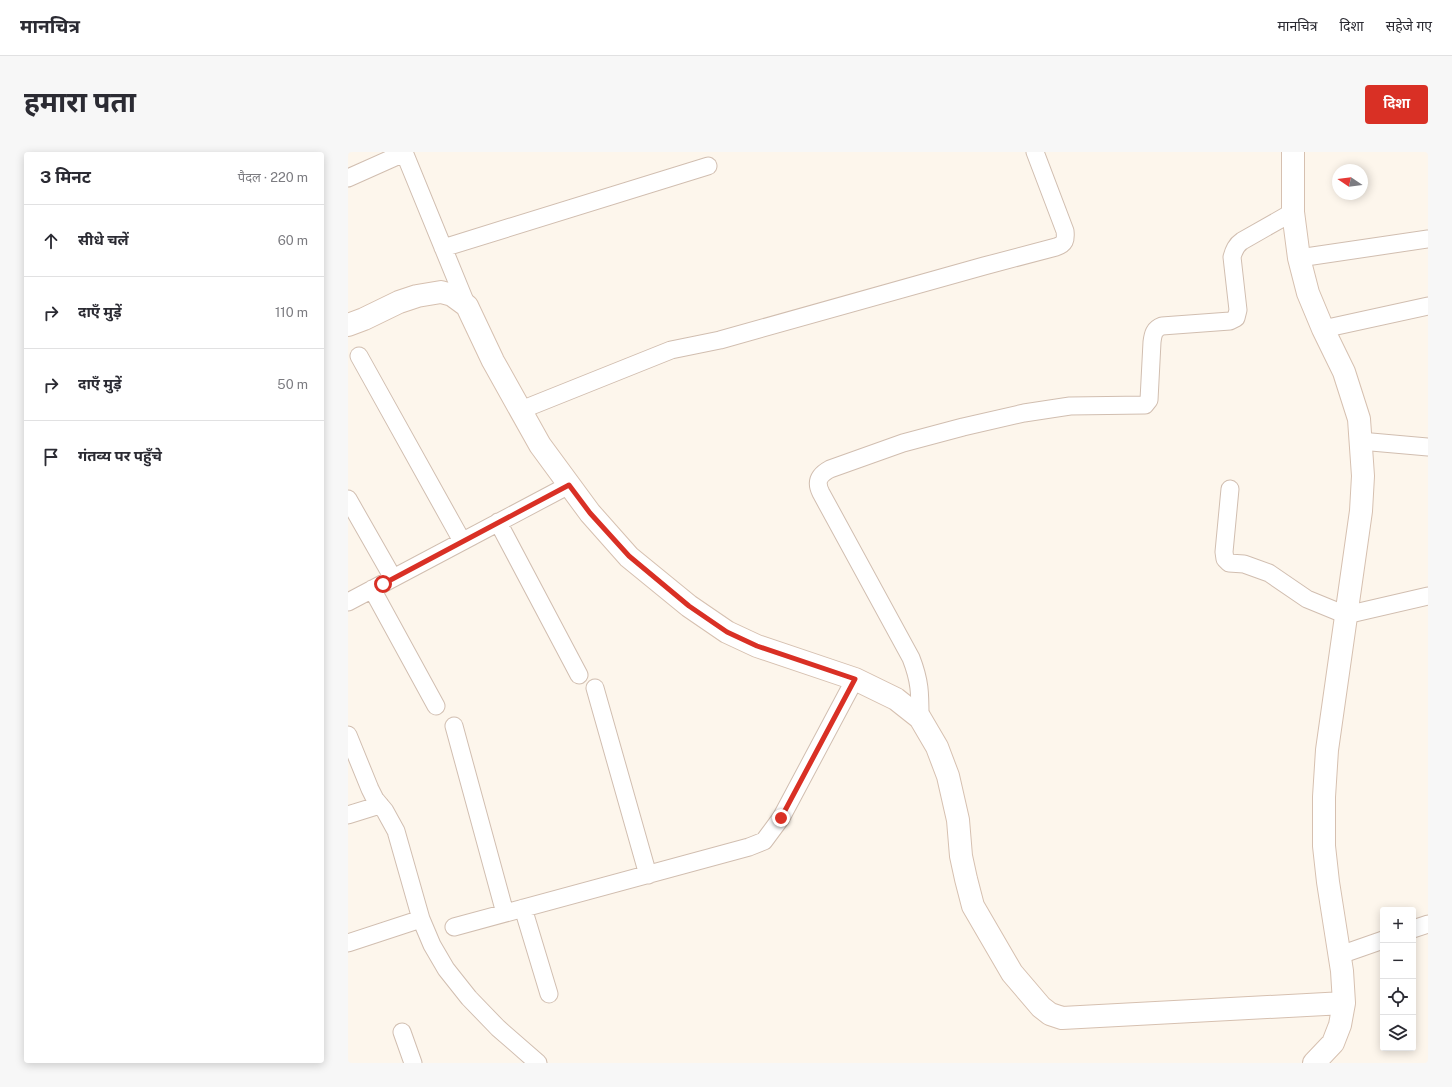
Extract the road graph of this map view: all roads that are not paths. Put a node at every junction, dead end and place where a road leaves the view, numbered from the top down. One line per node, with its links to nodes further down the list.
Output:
1 (1035, 152): 15 (street)
2 (1293, 152): 6 (street)
3 (404, 153): 5 (street); 8 (street)
4 (708, 166): 8 (street)
5 (348, 178)
6 (1293, 212): 9 (street); 32 (street)
7 (1428, 239): 9 (street)
8 (443, 248): 10 (street)
9 (1299, 258): 13 (street)
10 (467, 306): 12 (street); 15 (street)
11 (1428, 306): 13 (street)
12 (348, 325)
13 (1323, 329): 16 (street)
14 (359, 356): 22 (street)
15 (521, 410): 18 (street)
16 (1360, 441): 17 (street); 27 (street)
17 (1428, 447)
18 (569, 485): 21 (street); 29 (street)
19 (1230, 489): 27 (street)
20 (348, 499): 23 (street)
21 (498, 522): 22 (street); 28 (street)
22 (462, 541): 23 (street)
23 (393, 578): 24 (street)
24 (372, 589): 26 (street); 31 (street)
25 (1428, 596): 27 (street)
26 (348, 602)
27 (1346, 615): 46 (street)
28 (579, 675)
29 (855, 679): 32 (street); 37 (street)
30 (595, 688): 37 (street)
31 (436, 706)
32 (920, 718): 48 (street)
33 (454, 726): 39 (street)
34 (348, 735): 35 (street)
35 (380, 805): 36 (street); 40 (street)
36 (348, 815)
37 (648, 875): 38 (street)
38 (523, 908): 39 (street); 47 (street)
39 (505, 913): 42 (street)
40 (421, 919): 45 (street); 51 (street)
41 (1428, 924): 43 (street)
42 (454, 927)
43 (1416, 928)
44 (1380, 941): 46 (street)
45 (348, 943)
46 (1340, 955): 48 (street)
47 (549, 994)
48 (1344, 1003): 52 (street)
49 (402, 1032): 50 (street)
50 (414, 1063)
51 (538, 1063)
52 (1314, 1063)

